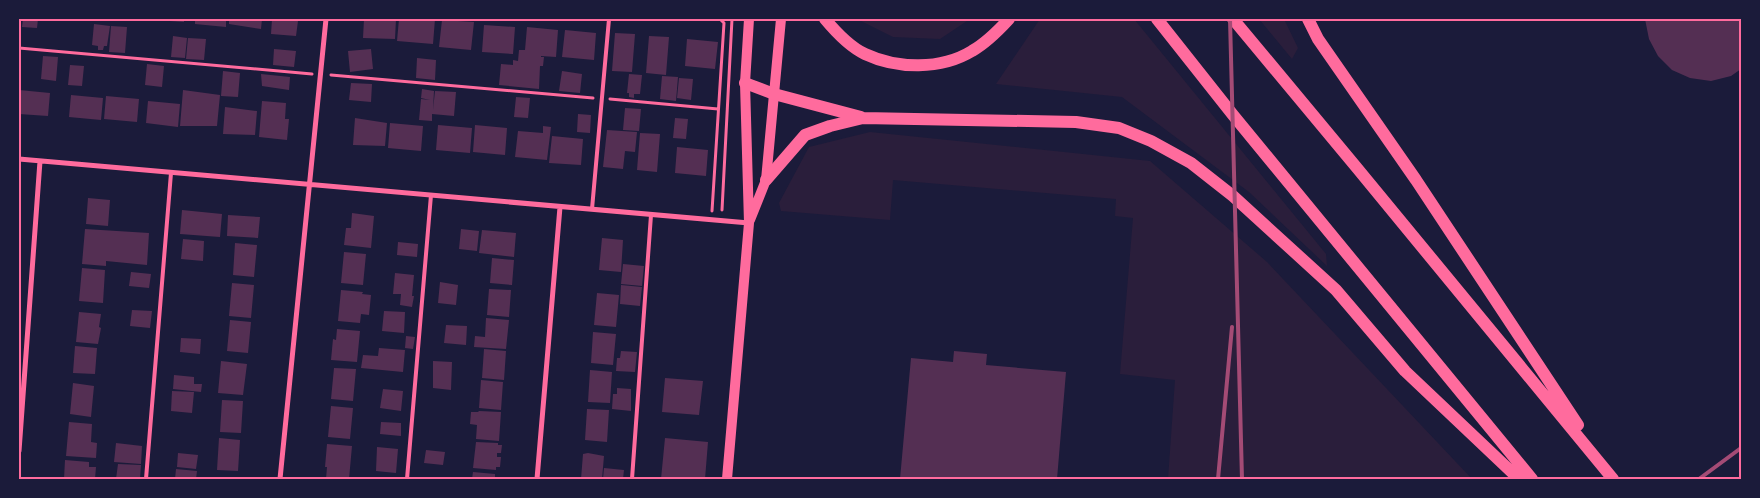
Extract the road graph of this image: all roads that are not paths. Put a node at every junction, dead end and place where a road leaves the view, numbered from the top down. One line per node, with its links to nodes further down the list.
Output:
1 (326, 19): 17 (street)
2 (609, 19): 20 (lane)
3 (749, 19): 10 (main road)
4 (781, 19): 11 (main road)
5 (825, 19): 6 (highway)
6 (1009, 19)
7 (1156, 19): 31 (highway)
8 (1233, 19): 32 (highway)
9 (1308, 19): 32 (highway)
10 (744, 83): 11 (highway); 22 (main road)
11 (774, 94): 12 (highway); 16 (main road)
12 (863, 118): 16 (highway); 30 (highway)
13 (19, 159): 14 (street)
14 (40, 161): 15 (street); 23 (street)
15 (171, 173): 17 (street); 24 (lane)
16 (766, 180): 22 (main road)
17 (309, 185): 18 (street); 25 (street)
18 (431, 195): 19 (street); 26 (lane)
19 (560, 207): 20 (street); 27 (street)
20 (592, 210): 21 (street)
21 (651, 215): 22 (street); 28 (lane)
22 (749, 223): 29 (main road)
23 (19, 451)
24 (146, 479)
25 (280, 479)
26 (407, 479)
27 (537, 479)
28 (632, 479)
29 (727, 479)
30 (1519, 479)
31 (1532, 479)
32 (1614, 479)

